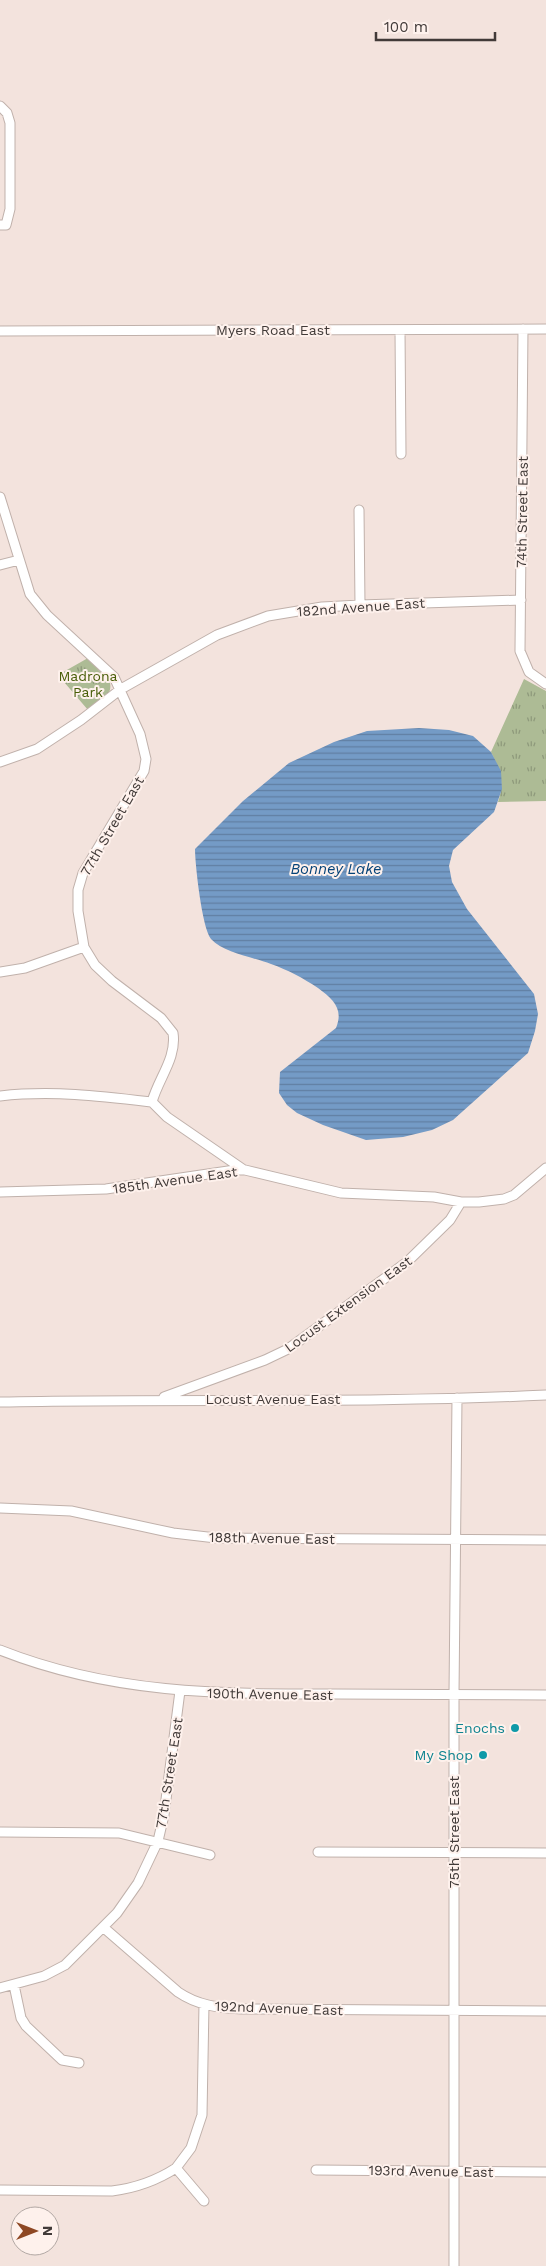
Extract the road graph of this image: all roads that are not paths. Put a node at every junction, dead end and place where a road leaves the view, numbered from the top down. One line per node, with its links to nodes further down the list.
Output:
1 (0, 106): 2 (street)
2 (0, 225)
3 (523, 329): 4 (street, Myers Road East); 5 (street, Myers Road East); 12 (street, 74th Street East)
4 (546, 329)
5 (400, 330): 6 (street, Myers Road East); 7 (street)
6 (0, 331)
7 (401, 454)
8 (0, 497): 10 (street, 77th Street East)
9 (359, 510): 13 (street)
10 (19, 560): 11 (street); 15 (street, 77th Street East)
11 (0, 565)
12 (521, 600): 13 (street, 182nd Avenue East); 14 (street, 74th Street East)
13 (360, 605): 15 (street, 182nd Avenue East)
14 (546, 684)
15 (121, 689): 16 (street, 182nd Avenue East); 17 (street, 77th Street East)
16 (0, 762)
17 (84, 947): 18 (street); 20 (street, 77th Street East)
18 (0, 972)
19 (0, 1096): 20 (street)
20 (152, 1102): 22 (street)
21 (546, 1168): 24 (street, 185th Avenue East)
22 (245, 1170): 23 (street, 185th Avenue East); 24 (street, 185th Avenue East)
23 (0, 1192)
24 (461, 1202): 27 (street, Locust Extension East)
25 (546, 1395): 26 (street, Locust Avenue East)
26 (457, 1398): 27 (street, Locust Avenue East); 30 (street, 75th Street East)
27 (158, 1399): 28 (street, Locust Avenue East)
28 (0, 1402)
29 (0, 1508): 30 (street, 188th Avenue East)
30 (456, 1540): 31 (street, 188th Avenue East); 34 (street, 75th Street East)
31 (546, 1540)
32 (0, 1650): 33 (street, 190th Avenue East)
33 (180, 1692): 34 (street, 190th Avenue East); 37 (street, 77th Street East)
34 (454, 1694): 35 (street, 190th Avenue East); 39 (street, 75th Street East)
35 (546, 1695)
36 (0, 1832): 37 (street)
37 (158, 1841): 41 (street); 42 (street, 77th Street East)
38 (318, 1852): 39 (street)
39 (454, 1853): 40 (street); 46 (street, 75th Street East)
40 (546, 1853)
41 (210, 1855)
42 (103, 1928): 43 (street); 45 (street, 192nd Avenue East)
43 (14, 1985): 44 (street); 48 (street)
44 (0, 1988)
45 (204, 2004): 46 (street, 192nd Avenue East); 49 (street)
46 (454, 2010): 47 (street, 192nd Avenue East); 51 (street, 75th Street East)
47 (546, 2011)
48 (79, 2063)
49 (176, 2168): 53 (street); 54 (street)
50 (316, 2170): 51 (street, 193rd Avenue East)
51 (453, 2172): 52 (street, 193rd Avenue East); 55 (street, 75th Street East)
52 (546, 2172)
53 (0, 2190)
54 (204, 2201)
55 (454, 2266)

